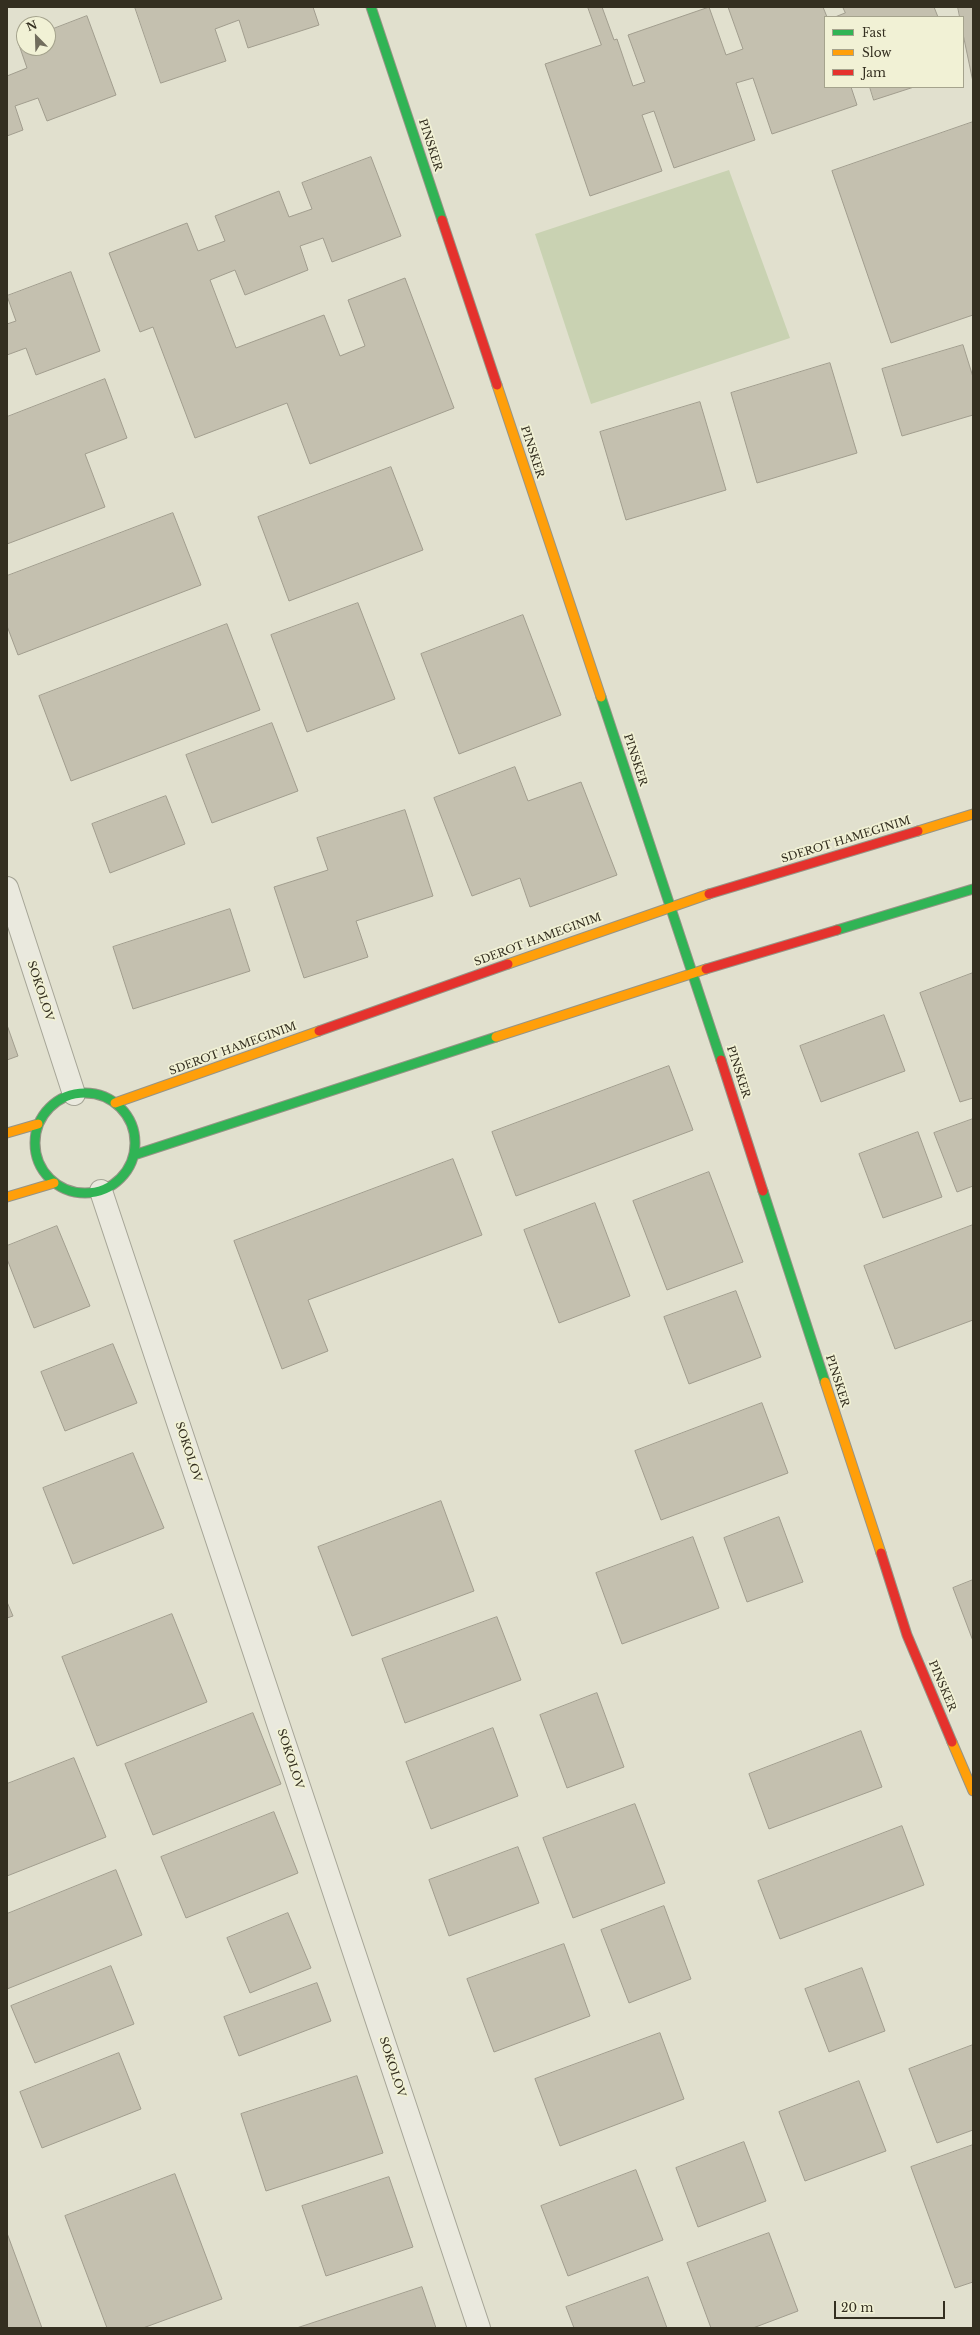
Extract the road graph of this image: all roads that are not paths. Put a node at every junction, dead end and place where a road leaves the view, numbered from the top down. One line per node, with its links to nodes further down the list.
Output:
1 (371, 7): 5 (street, PINSKER)
2 (973, 814): 5 (street, SDEROT HAMEGINIM)
3 (7, 888): 7 (street, SOKOLOV)
4 (973, 889): 6 (street)
5 (671, 906): 6 (street, PINSKER); 8 (street, SDEROT HAMEGINIM)
6 (693, 973): 11 (street); 15 (street, PINSKER)
7 (74, 1094): 8 (street); 9 (street)
8 (115, 1103): 11 (street)
9 (38, 1124): 10 (street); 12 (street)
10 (7, 1133)
11 (134, 1155): 13 (street)
12 (54, 1183): 13 (street); 14 (street)
13 (102, 1191): 16 (street, SOKOLOV)
14 (7, 1198)
15 (973, 1791)
16 (479, 2328)

